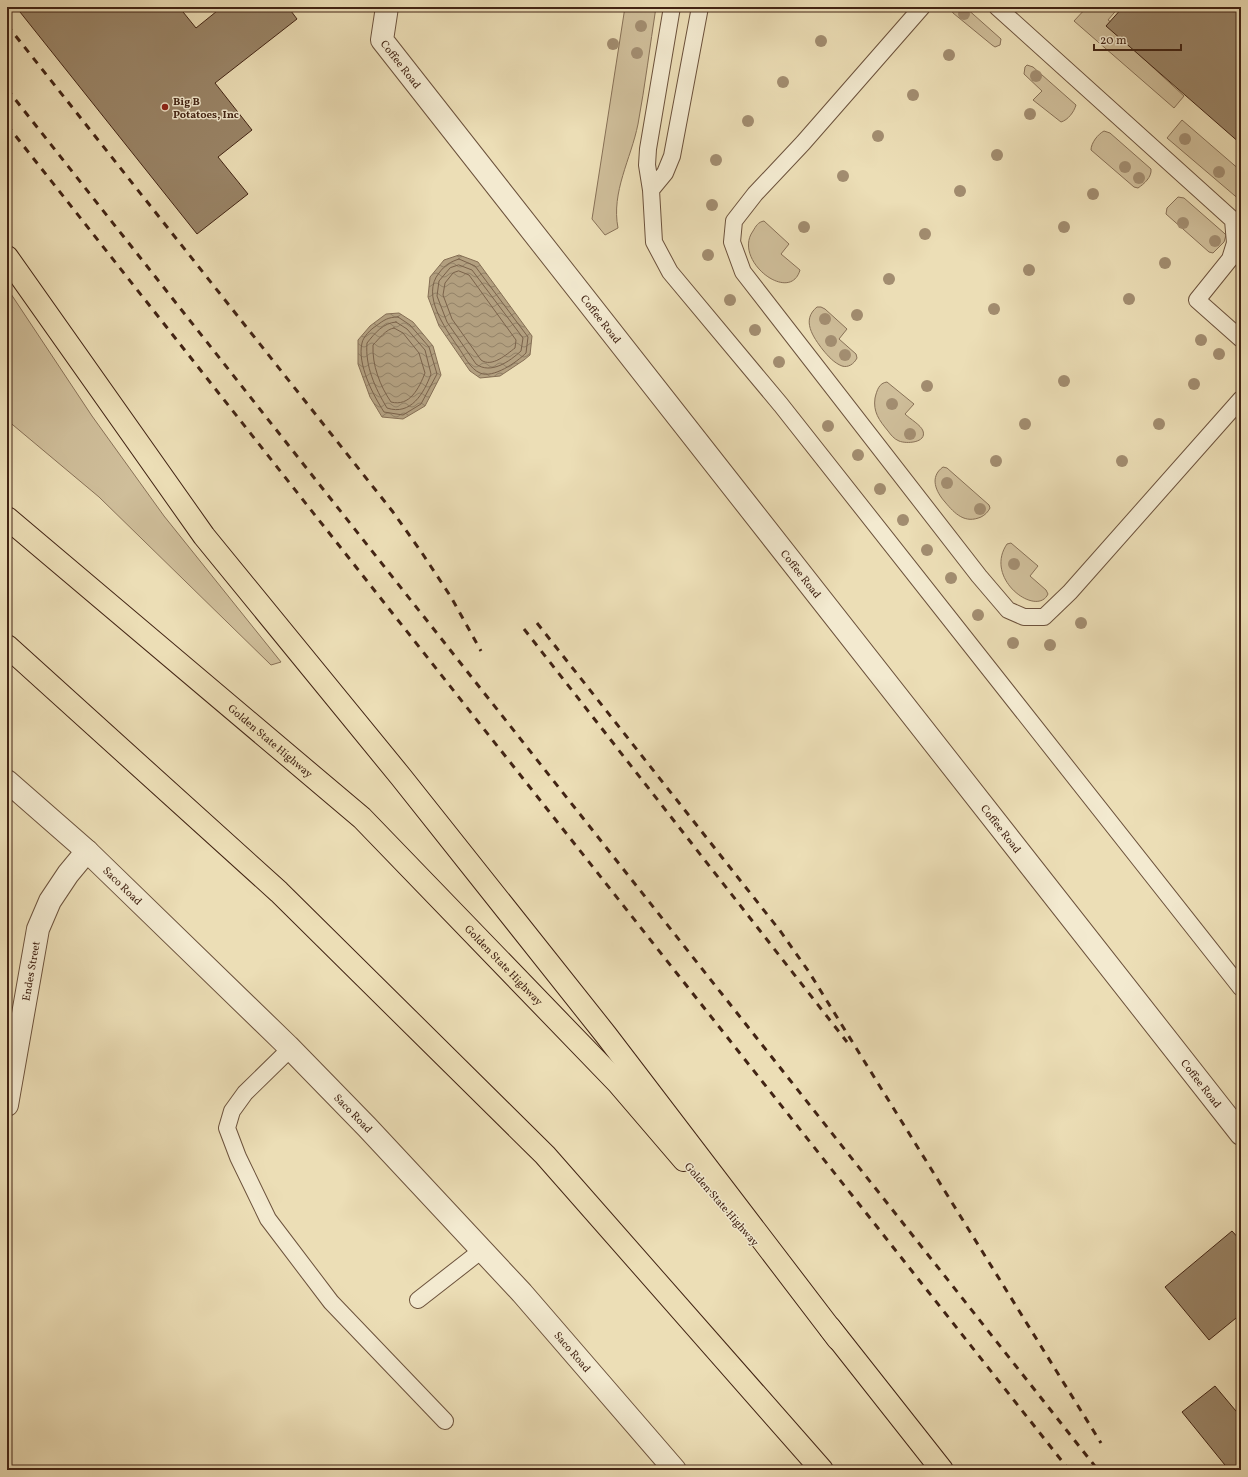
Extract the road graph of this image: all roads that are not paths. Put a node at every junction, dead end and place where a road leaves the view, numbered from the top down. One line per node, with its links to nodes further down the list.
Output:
1 (387, 7): 17 (street, Coffee Road)
2 (672, 7): 6 (lane)
3 (700, 7): 6 (lane)
4 (922, 7): 9 (lane)
5 (998, 7): 8 (lane)
6 (651, 190): 14 (lane)
7 (7, 257): 20 (highway)
8 (1241, 339)
9 (1241, 399)
10 (7, 518): 20 (highway, Golden State Highway)
11 (7, 646): 23 (highway)
12 (7, 781): 13 (street, Saco Road)
13 (87, 851): 15 (street, Saco Road); 16 (street, Endes Street)
14 (1241, 988)
15 (290, 1049): 18 (street, Saco Road); 21 (lane)
16 (7, 1105)
17 (1241, 1134)
18 (482, 1250): 19 (lane); 22 (street, Saco Road)
19 (418, 1300)
20 (838, 1339): 24 (highway, Golden State Highway)
21 (445, 1421)
22 (669, 1468)
23 (822, 1470)
24 (942, 1470)

